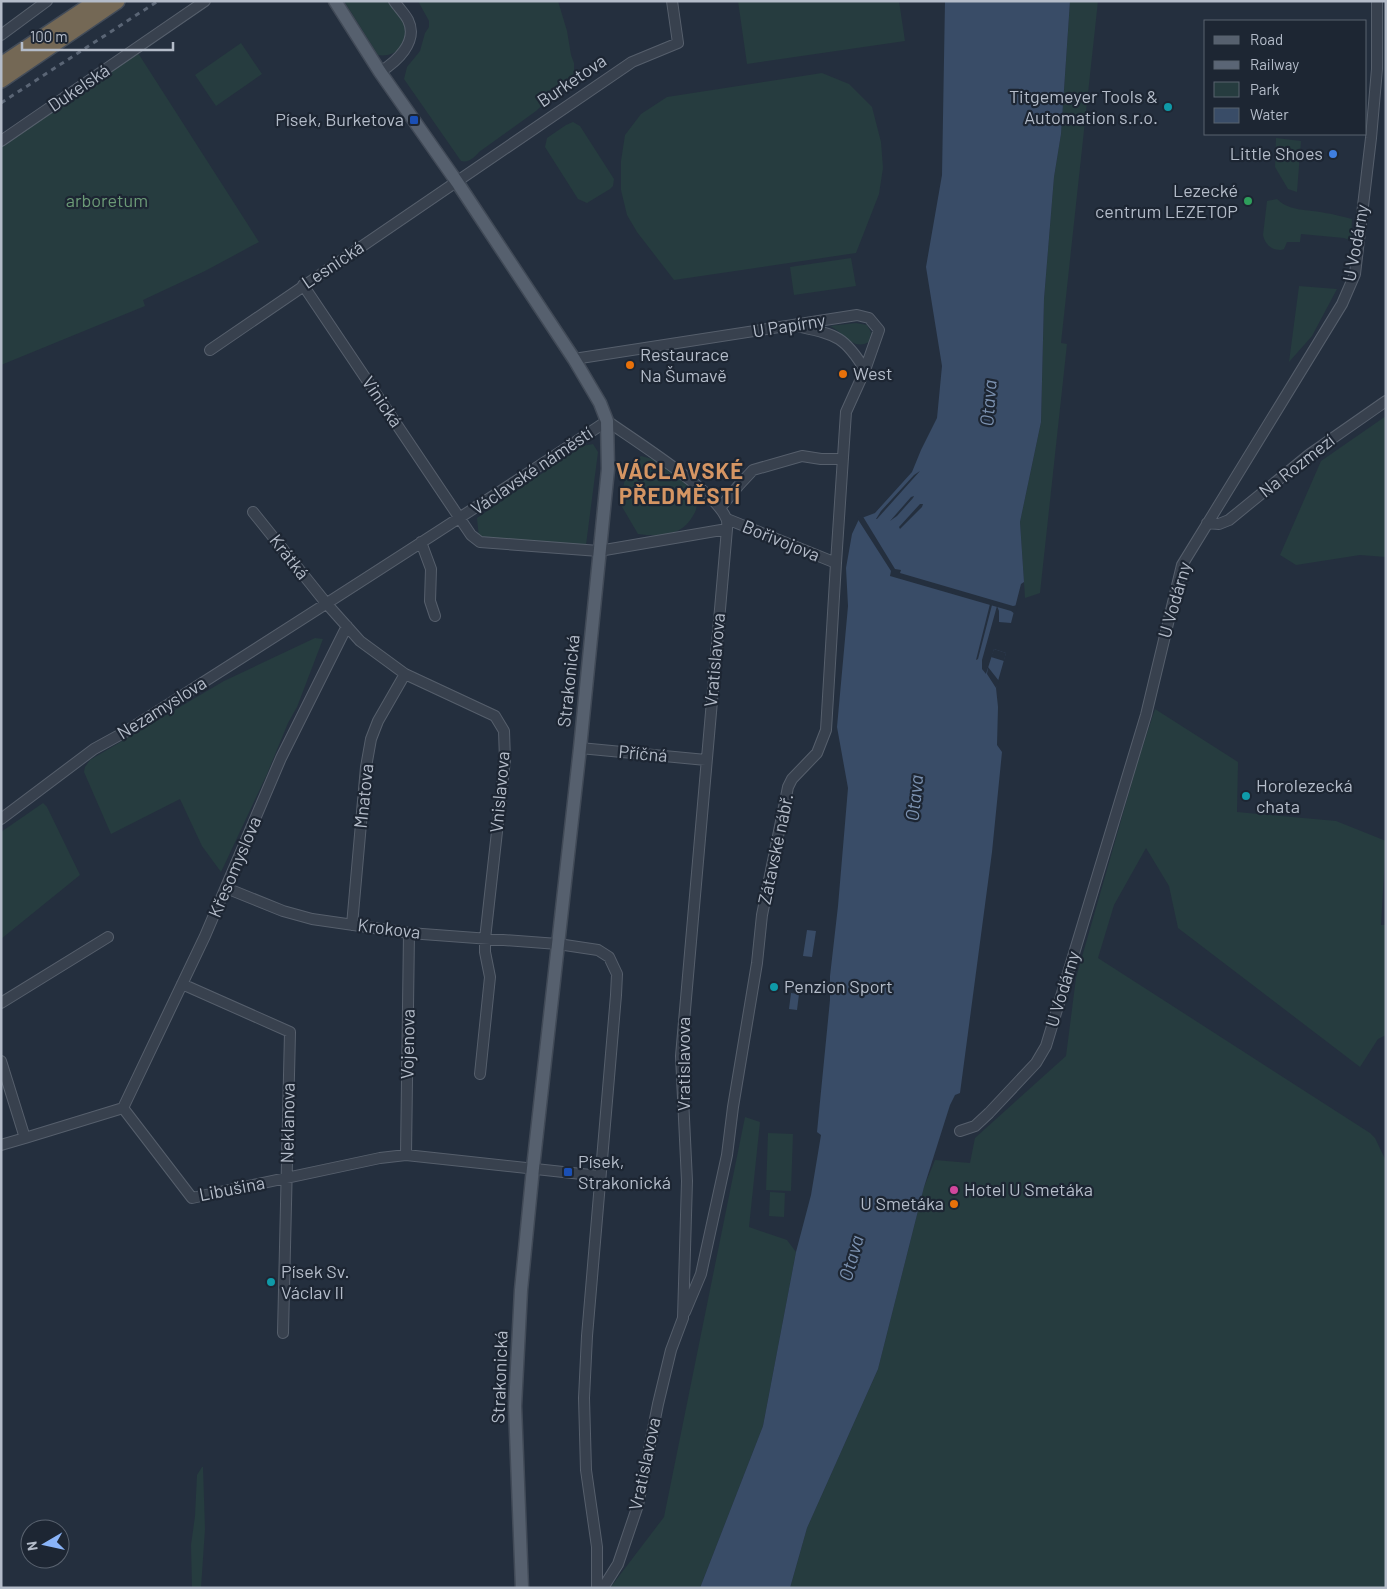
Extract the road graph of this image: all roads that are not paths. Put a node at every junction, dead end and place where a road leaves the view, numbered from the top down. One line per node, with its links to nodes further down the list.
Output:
1 (47, 1): 9 (street)
2 (97, 1): 10 (highway)
3 (117, 1): 12 (highway)
4 (205, 1): 13 (street, Dukelská)
5 (394, 1): 11 (street)
6 (672, 1): 14 (street, Burketova)
7 (1377, 1): 27 (street, U Vodárny)
8 (337, 5): 11 (main road)
9 (1, 34)
10 (1, 65)
11 (380, 72): 14 (main road)
12 (1, 80)
13 (1, 141)
14 (457, 182): 15 (street, Lesnická); 19 (main road)
15 (303, 285): 18 (street, Lesnická); 26 (street, Vinická)
16 (795, 326): 17 (street, U Papírny); 19 (street, U Papírny); 20 (street)
17 (878, 330): 20 (street, Zátavské nábř.)
18 (210, 350)
19 (574, 359): 22 (main road)
20 (865, 370): 23 (street, Zátavské nábř.)
21 (1386, 401): 27 (street, Na Rozmezí)
22 (607, 421): 24 (street, Václavské náměstí); 26 (street, Václavské náměstí); 30 (main road, Strakonická)
23 (842, 459): 24 (street); 31 (street, Zátavské nábř.)
24 (720, 508): 28 (street, Václavské náměstí)
25 (253, 512): 32 (street, Krátká)
26 (460, 519): 29 (street, Václavské náměstí); 30 (street, Václavské náměstí)
27 (1207, 523): 50 (street, U Vodárny)
28 (727, 524): 30 (street, Václavské náměstí); 31 (street, Bořivojova); 37 (street, Vratislavova)
29 (421, 542): 32 (street, Václavské náměstí); 33 (street)
30 (599, 551): 36 (main road, Strakonická)
31 (836, 563): 57 (street, Zátavské nábř.)
32 (326, 603): 34 (street, Vnislavova); 38 (street, Nezamyslova)
33 (434, 616)
34 (347, 626): 35 (street, Vnislavova); 39 (street, Křesomyslova)
35 (404, 674): 40 (street, Mnatova); 43 (street, Vnislavova)
36 (580, 748): 37 (street, Příčná); 44 (main road, Strakonická)
37 (706, 760): 57 (street, Vratislavova)
38 (1, 819)
39 (226, 888): 40 (street, Krokova); 45 (street, Křesomyslova)
40 (352, 925): 41 (street, Krokova)
41 (409, 932): 43 (street, Krokova); 53 (street, Vojenova)
42 (108, 938): 46 (street)
43 (485, 939): 44 (street, Krokova); 48 (street, Vnislavova)
44 (558, 944): 54 (main road, Strakonická); 55 (street)
45 (182, 984): 49 (street, Křesomyslova); 56 (street, Neklanova)
46 (1, 1003)
47 (1, 1061): 51 (street)
48 (480, 1074)
49 (123, 1108): 51 (street); 56 (street, Libušina)
50 (960, 1131)
51 (25, 1138): 52 (street)
52 (1, 1145)
53 (406, 1155): 54 (street, Libušina); 56 (street, Libušina)
54 (533, 1168): 55 (street); 59 (main road, Strakonická)
55 (600, 1176): 60 (street)
56 (288, 1178): 58 (street, Neklanova)
57 (683, 1318): 61 (street, Vratislavova)
58 (283, 1333)
59 (522, 1588)
60 (598, 1588)
61 (603, 1588)

